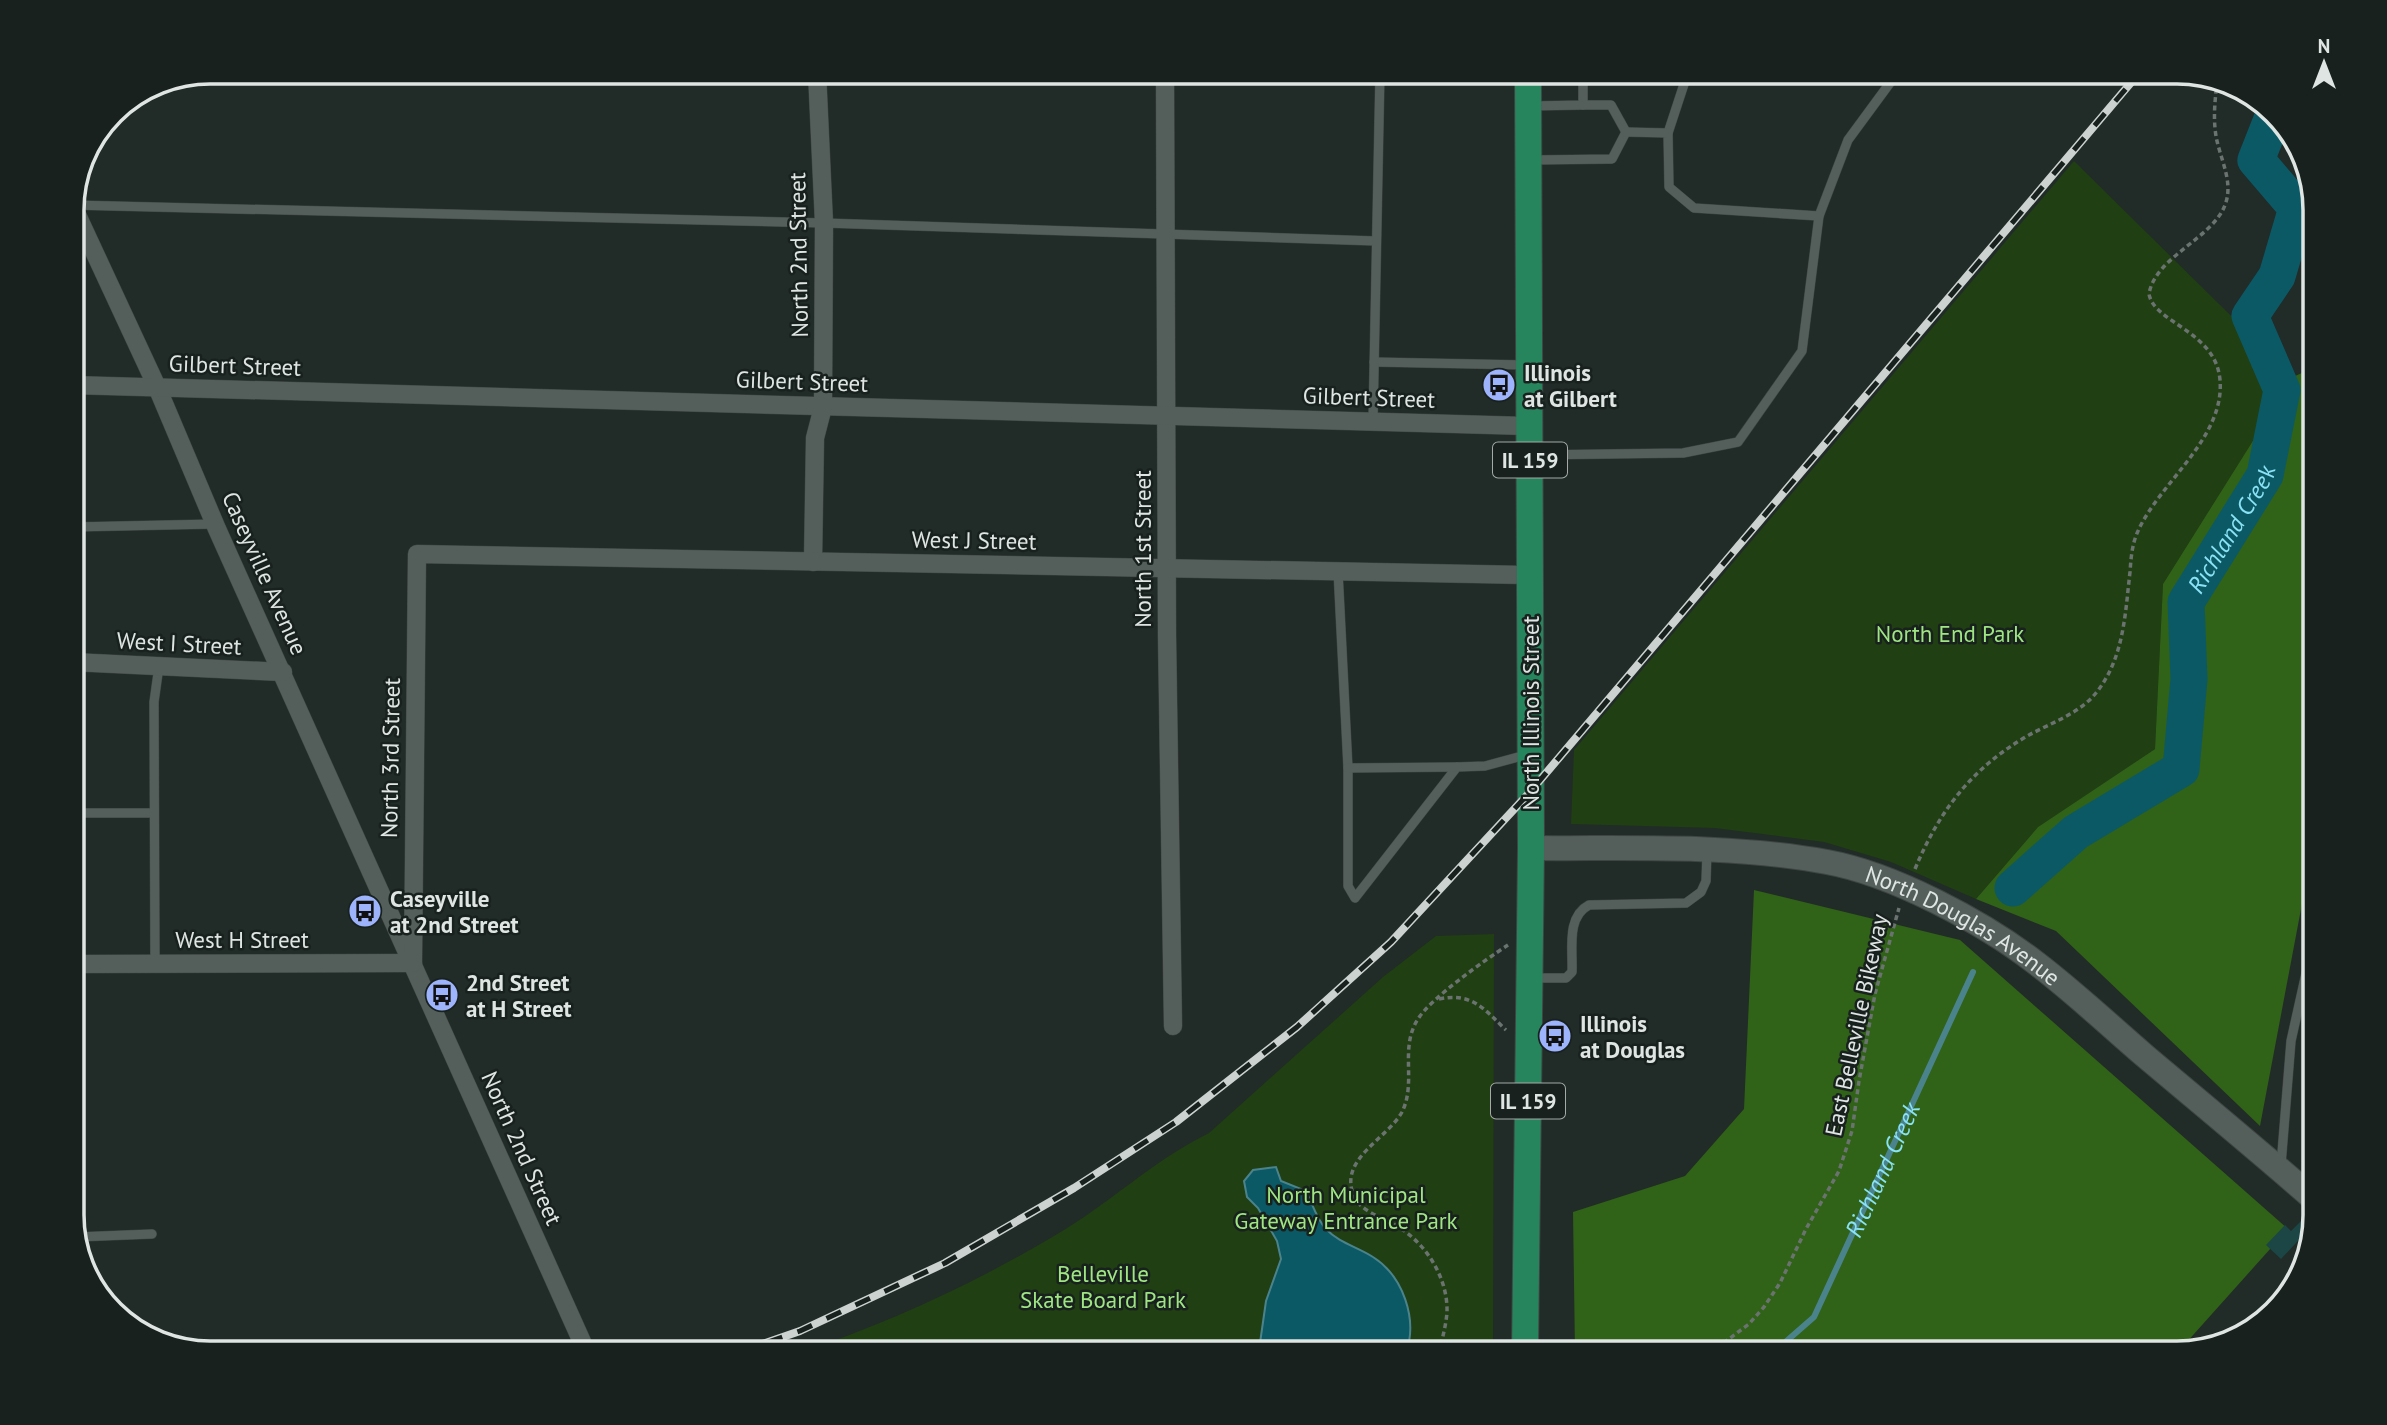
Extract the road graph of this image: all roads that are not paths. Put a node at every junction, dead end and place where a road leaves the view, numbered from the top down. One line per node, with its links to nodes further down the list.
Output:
1 (818, 84): 15 (street, North 2nd Street)
2 (1165, 84): 17 (street, North 1st Street)
3 (1380, 84): 18 (lane)
4 (1528, 84): 9 (main road, North Illinois Street / IL 159)
5 (1583, 84): 8 (lane)
6 (1684, 84): 11 (lane)
7 (1889, 84): 14 (lane)
8 (1583, 104): 9 (lane); 10 (lane)
9 (1528, 106): 12 (main road, North Illinois Street / IL 159)
10 (1626, 132): 11 (lane); 12 (lane)
11 (1668, 133): 14 (lane)
12 (1529, 160): 20 (main road, North Illinois Street / IL 159)
13 (84, 204): 15 (lane)
14 (1819, 216): 27 (lane)
15 (824, 223): 17 (lane); 23 (street, North 2nd Street)
16 (84, 230): 22 (street, Caseyville Avenue)
17 (1166, 235): 18 (lane); 24 (street, North 1st Street)
18 (1376, 241): 19 (lane)
19 (1374, 362): 20 (lane); 25 (lane)
20 (1530, 365): 26 (main road, North Illinois Street / IL 159)
21 (84, 385): 22 (street, Gilbert Street)
22 (157, 387): 23 (street, Gilbert Street); 28 (street, Caseyville Avenue)
23 (823, 407): 24 (street, Gilbert Street); 31 (street, North 2nd Street)
24 (1167, 415): 25 (street, Gilbert Street); 32 (street, North 1st Street)
25 (1373, 421): 26 (street, Gilbert Street)
26 (1530, 426): 27 (main road, North Illinois Street / IL 159)
27 (1530, 455): 34 (main road, North Illinois Street / IL 159)
28 (215, 524): 29 (lane); 37 (street, Caseyville Avenue)
29 (84, 527)
30 (417, 554): 31 (street, West J Street); 46 (street, North 3rd Street)
31 (813, 562): 32 (street, West J Street)
32 (1167, 568): 33 (street, West J Street); 50 (street, North 1st Street)
33 (1338, 571): 34 (street, West J Street); 40 (lane)
34 (1530, 575): 38 (main road, North Illinois Street / IL 159)
35 (84, 663): 36 (street, West I Street)
36 (159, 666): 37 (street, West I Street); 42 (lane)
37 (283, 672): 46 (street, Caseyville Avenue)
38 (1530, 754): 39 (lane); 43 (main road, North Illinois Street / IL 159)
39 (1457, 767): 40 (lane); 40 (lane)
40 (1348, 768)
41 (84, 813): 42 (lane)
42 (154, 813): 45 (lane)
43 (1531, 848): 44 (street, North Douglas Avenue); 48 (main road, North Illinois Street / IL 159)
44 (1707, 850): 48 (lane); 51 (street, North Douglas Avenue)
45 (155, 963): 46 (street, West H Street); 47 (street, West H Street)
46 (413, 963): 55 (street, North 2nd Street)
47 (84, 964)
48 (1529, 978): 56 (main road, North Illinois Street / IL 159)
49 (2303, 987): 51 (lane)
50 (1173, 1026)
51 (2281, 1170): 52 (street, North Douglas Avenue)
52 (2303, 1189)
53 (152, 1234): 54 (lane)
54 (86, 1237)
55 (582, 1341)
56 (1525, 1341)

